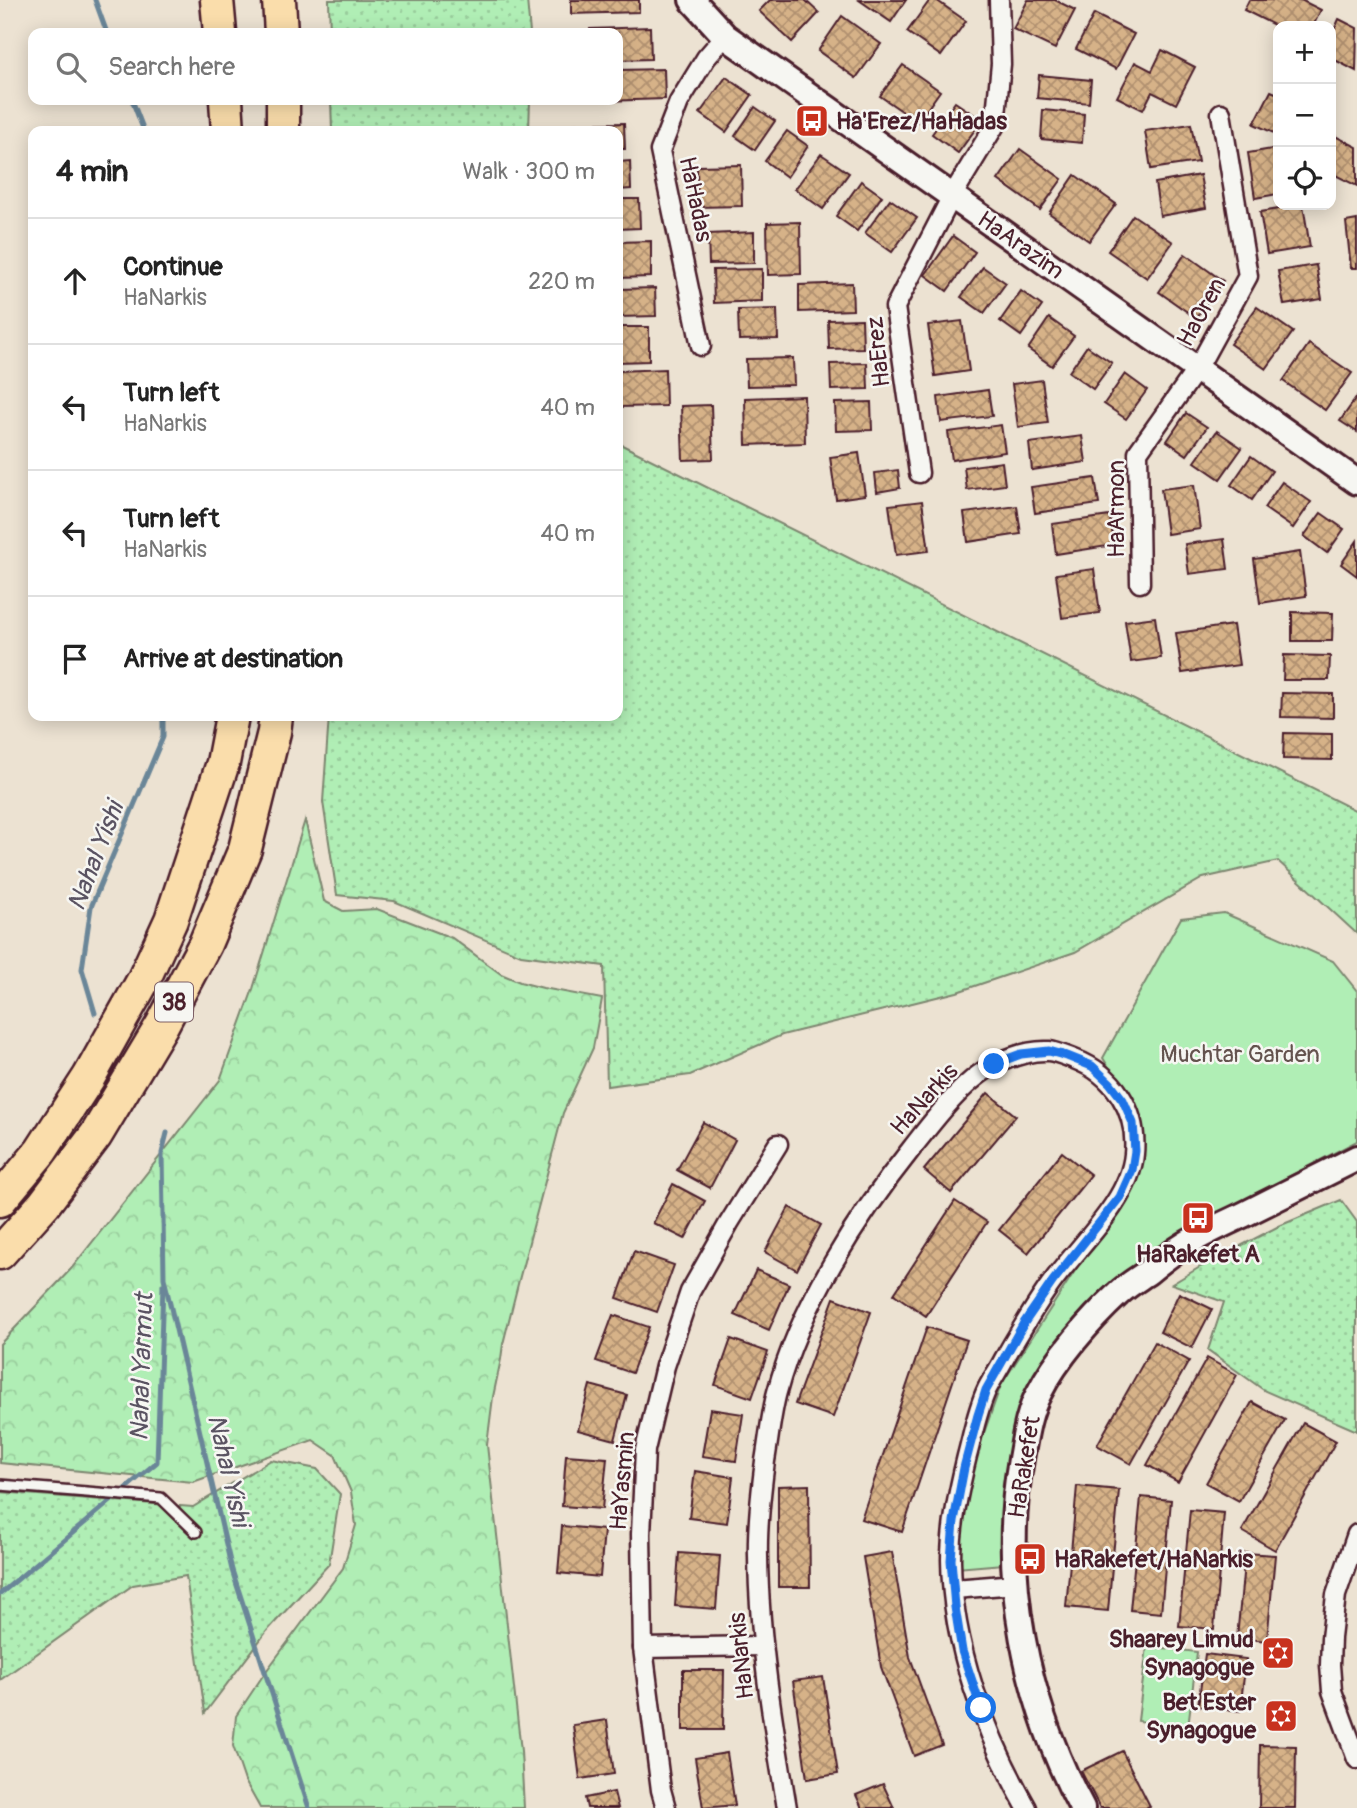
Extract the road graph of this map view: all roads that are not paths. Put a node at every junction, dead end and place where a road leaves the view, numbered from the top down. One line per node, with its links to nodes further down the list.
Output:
1 (219, 0): 5 (highway)
2 (279, 0): 6 (highway)
3 (692, 0): 7 (street, HaArazim)
4 (999, 0): 13 (street, HaErez)
5 (221, 28)
6 (281, 28)
7 (725, 36): 13 (street, HaArazim); 14 (street, HaHadas)
8 (226, 105): 11 (highway)
9 (282, 105): 12 (highway)
10 (1222, 113): 15 (street, HaOren)
11 (228, 126)
12 (283, 126)
13 (952, 196): 15 (street, HaArazim); 16 (street, HaErez)
14 (701, 346)
15 (1197, 369): 17 (street, HaArazim); 18 (street, HaArmon)
16 (919, 473)
17 (1357, 482)
18 (1140, 583)
19 (231, 721): 23 (highway, 38)
20 (275, 721): 24 (highway, 38)
21 (778, 1144): 31 (street, HaYasmin)
22 (1357, 1158): 28 (street, HaRakefet)
23 (0, 1200)
24 (0, 1253)
25 (0, 1485): 26 (lane)
26 (196, 1532)
27 (1357, 1534): 32 (street)
28 (1016, 1584): 29 (street); 36 (street, HaRakefet)
29 (954, 1589): 30 (street, HaNarkis); 35 (street, HaNarkis)
30 (762, 1646): 31 (street); 34 (street, HaNarkis)
31 (643, 1648): 33 (street, HaYasmin)
32 (1357, 1759)
33 (666, 1808)
34 (787, 1808)
35 (1027, 1808)
36 (1082, 1808)

